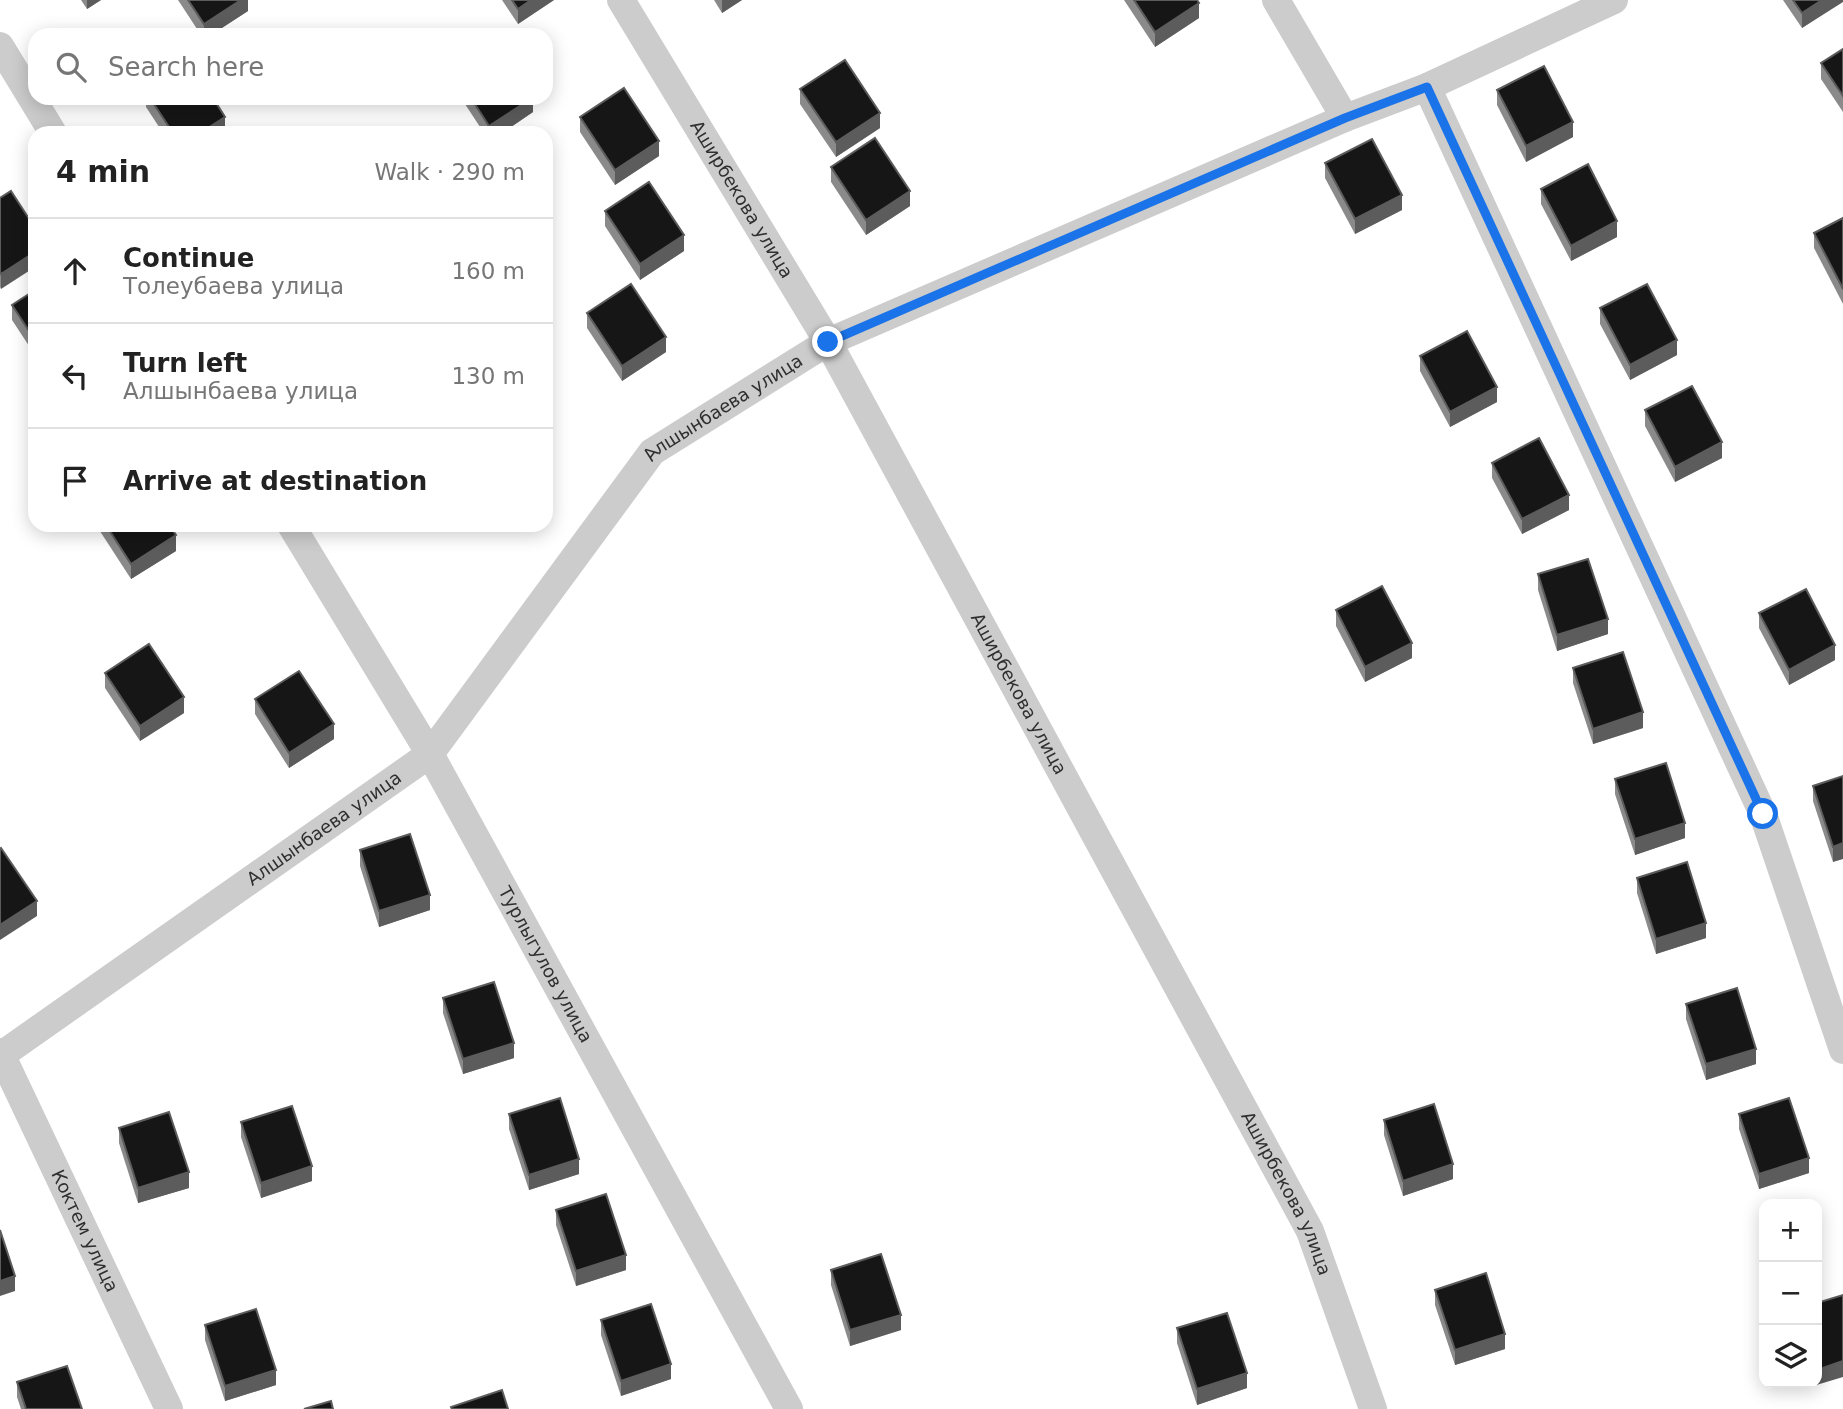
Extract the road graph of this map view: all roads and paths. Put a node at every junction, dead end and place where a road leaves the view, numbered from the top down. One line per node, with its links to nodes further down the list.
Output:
1 (621, 0): 10 (street, Аширбекова улица)
2 (1276, 0): 8 (street)
3 (1615, 0): 5 (street, Алшынбаева улица)
4 (0, 46): 6 (street)
5 (1427, 87): 8 (street, Алшынбаева улица); 13 (street)
6 (28, 92)
7 (36, 105): 9 (street)
8 (1345, 118): 10 (street, Алшынбаева улица)
9 (49, 126)
10 (828, 342): 12 (street, Алшынбаева улица); 17 (street, Аширбекова улица)
11 (295, 532): 12 (street, Турлыгулов улица)
12 (430, 754): 14 (street, Алшынбаева улица); 16 (street, Турлыгулов улица)
13 (1843, 1050)
14 (1, 1054): 15 (street, Коктем улица)
15 (169, 1409)
16 (789, 1409)
17 (1373, 1409)

